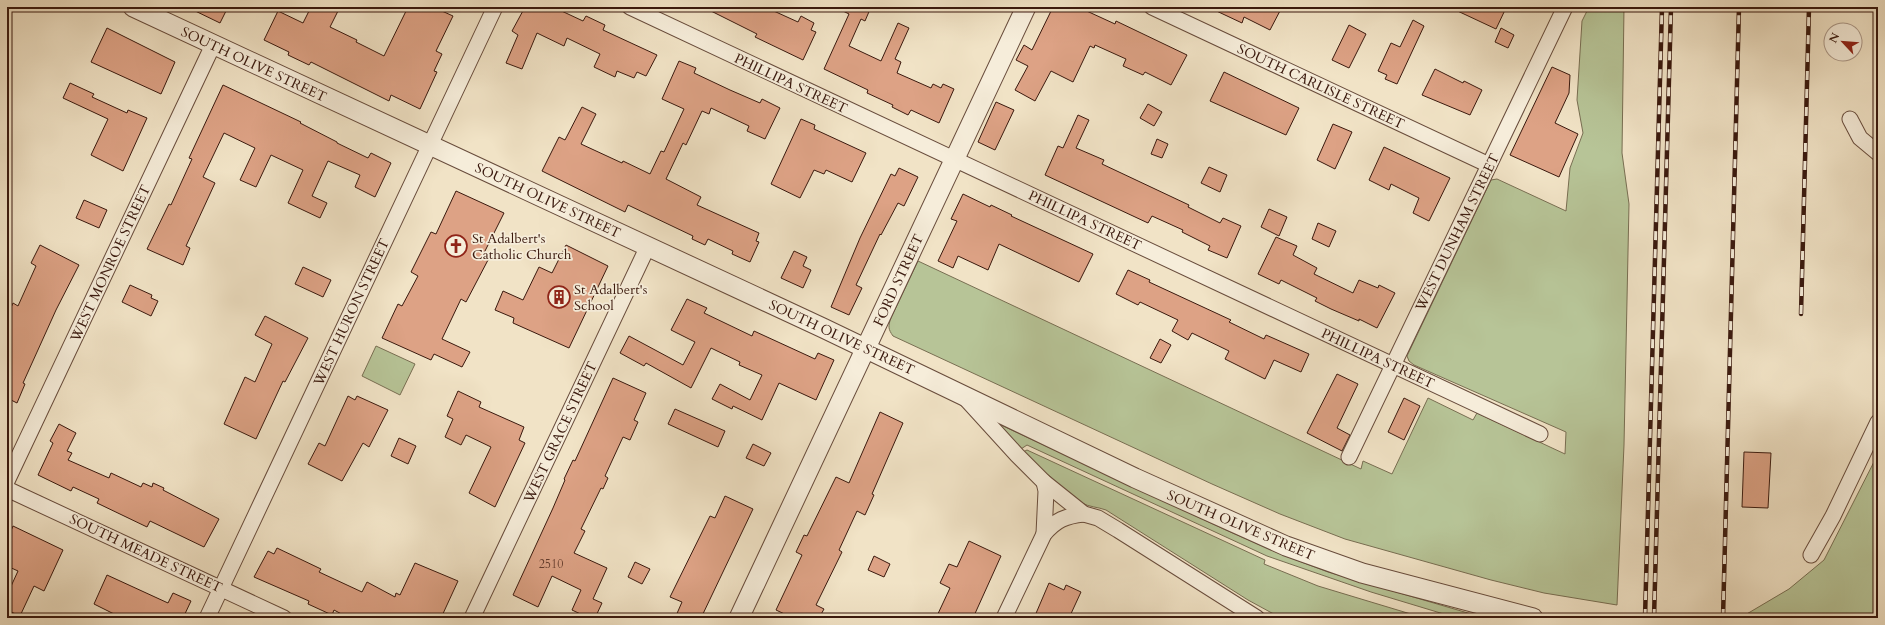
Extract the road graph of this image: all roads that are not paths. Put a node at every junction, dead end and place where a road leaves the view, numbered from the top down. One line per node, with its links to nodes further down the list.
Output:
1 (133, 7): 7 (street, SOUTH OLIVE STREET)
2 (495, 7): 9 (street, WEST HURON STREET)
3 (630, 7): 11 (street, PHILLIPA STREET)
4 (1026, 7): 11 (street, FORD STREET)
5 (1152, 7): 12 (street, SOUTH CARLISLE STREET)
6 (1564, 7): 12 (street, WEST DUNHAM STREET)
7 (213, 45): 9 (street, SOUTH OLIVE STREET); 20 (street, WEST MONROE STREET)
8 (1850, 119): 10 (street)
9 (430, 145): 13 (street, SOUTH OLIVE STREET); 26 (street, WEST HURON STREET)
10 (1878, 153)
11 (954, 159): 14 (street, FORD STREET); 15 (street, PHILLIPA STREET)
12 (1489, 165): 15 (street, WEST DUNHAM STREET)
13 (648, 246): 14 (street, SOUTH OLIVE STREET); 29 (street, WEST GRACE STREET)
14 (866, 348): 16 (street, SOUTH OLIVE STREET); 30 (street, FORD STREET)
15 (1393, 365): 18 (street, PHILLIPA STREET); 19 (street, WEST DUNHAM STREET)
16 (962, 395): 21 (street, SOUTH OLIVE STREET); 33 (street, SOUTH OLIVE STREET)
17 (1878, 422): 25 (street)
18 (1540, 434)
19 (1349, 457)
20 (7, 481)
21 (1044, 482): 23 (street, SOUTH OLIVE STREET); 24 (street)
22 (7, 489): 26 (street, SOUTH MEADE STREET)
23 (1084, 514): 24 (street); 32 (street, SOUTH OLIVE STREET)
24 (1044, 534): 31 (street)
25 (1811, 555)
26 (221, 589): 27 (street, WEST HURON STREET); 28 (street, SOUTH MEADE STREET)
27 (207, 618)
28 (284, 618)
29 (472, 618)
30 (739, 618)
31 (1004, 618)
32 (1256, 618)
33 (1533, 618)

